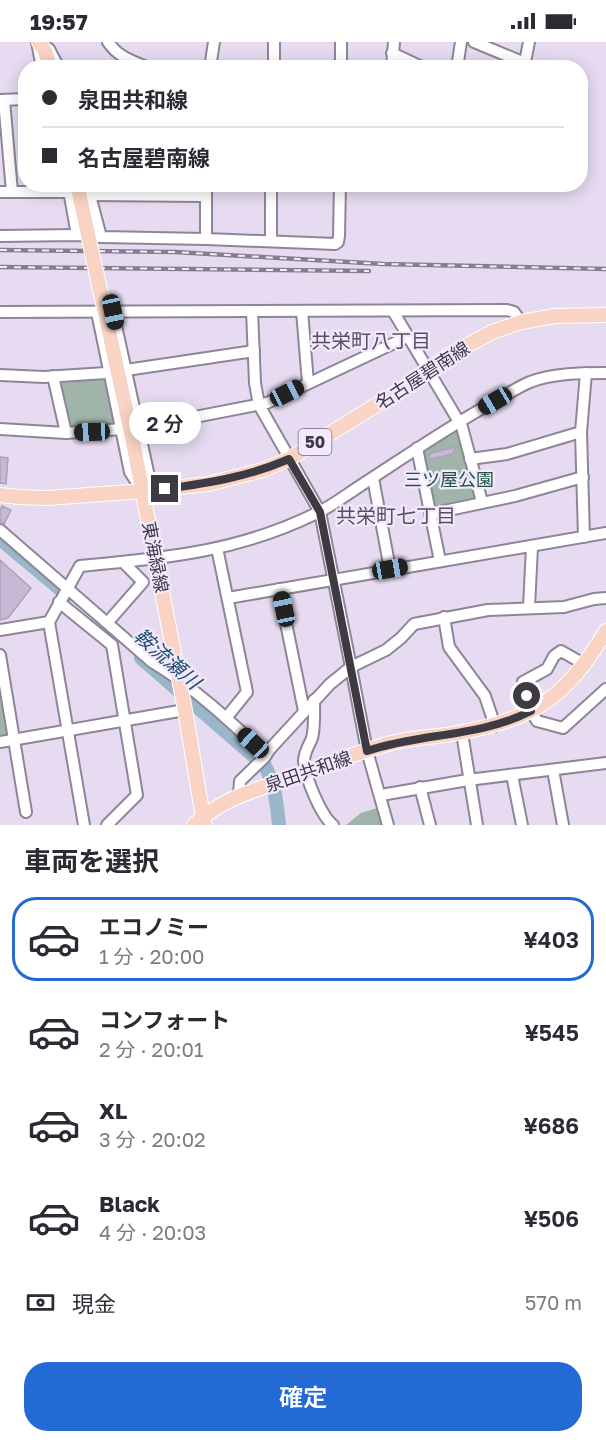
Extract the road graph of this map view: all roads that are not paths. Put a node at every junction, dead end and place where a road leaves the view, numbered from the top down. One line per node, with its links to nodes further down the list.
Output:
1 (38, 42): 11 (street); 12 (main road)
2 (45, 42): 13 (street)
3 (108, 42): 14 (street)
4 (214, 42): 15 (street)
5 (274, 42): 16 (street)
6 (341, 42): 17 (street)
7 (461, 42): 19 (street)
8 (474, 42): 20 (street)
9 (530, 42): 21 (street)
10 (393, 48): 18 (street)
11 (40, 60)
12 (48, 60)
13 (54, 60)
14 (129, 60)
15 (211, 60)
16 (274, 60)
17 (341, 60)
18 (412, 60)
19 (458, 60)
20 (513, 60)
21 (525, 60)
22 (18, 99): 23 (street)
23 (2, 100): 25 (street)
24 (0, 192): 25 (street)
25 (12, 192): 26 (street)
26 (18, 192)
27 (73, 192): 35 (street)
28 (73, 192): 61 (main road, 東海緑線, bridge)
29 (90, 192): 37 (street)
30 (163, 192): 34 (street)
31 (205, 192): 34 (street)
32 (272, 192): 39 (street)
33 (340, 192): 39 (street)
34 (205, 196): 38 (street)
35 (77, 235): 36 (street); 37 (street)
36 (0, 236)
37 (101, 237): 38 (street)
38 (206, 239): 39 (street)
39 (271, 241)
40 (252, 311): 41 (street); 45 (street); 49 (street)
41 (302, 311): 42 (street); 57 (street)
42 (393, 311): 47 (street); 48 (street)
43 (0, 312): 44 (street)
44 (97, 312): 45 (street); 52 (street)
45 (113, 312): 50 (street)
46 (606, 315): 47 (main road, 名古屋碧南線 / 50)
47 (521, 322): 51 (main road, 名古屋碧南線 / 50)
48 (407, 338): 51 (street); 57 (street)
49 (254, 351): 50 (street); 58 (street)
50 (125, 371): 52 (street); 61 (street)
51 (428, 372): 59 (street); 65 (main road, 名古屋碧南線 / 50)
52 (110, 373): 56 (street); 61 (street)
53 (586, 373): 54 (street); 59 (street); 62 (street)
54 (606, 373)
55 (0, 375): 56 (street)
56 (53, 376): 63 (street)
57 (308, 383): 58 (street)
58 (259, 405): 61 (street); 65 (street)
59 (459, 422): 64 (street); 66 (street)
60 (0, 429): 63 (street)
61 (130, 431): 63 (street); 69 (main road, 東海緑線)
62 (582, 432): 66 (street); 67 (street)
63 (66, 433)
64 (417, 448): 68 (street); 73 (street)
65 (289, 459): 69 (main road, 名古屋碧南線 / 50); 72 (street)
66 (470, 459): 71 (street)
67 (583, 477): 71 (street); 76 (street)
68 (373, 478): 72 (street); 82 (street)
69 (148, 490): 70 (main road, 名古屋碧南線 / 50); 79 (main road, 東海緑線)
70 (0, 495)
71 (482, 502): 73 (street)
72 (320, 512): 78 (street); 83 (street)
73 (430, 514): 80 (street)
74 (0, 530): 84 (street)
75 (606, 533): 76 (street)
76 (584, 537): 77 (street)
77 (532, 547): 80 (street); 89 (street)
78 (217, 548): 79 (street); 86 (street)
79 (156, 559): 81 (street); 99 (main road, 東海緑線)
80 (440, 561): 82 (street)
81 (123, 562): 84 (street); 92 (street)
82 (390, 569): 83 (street)
83 (334, 579): 85 (street); 97 (street)
84 (66, 588): 88 (street); 92 (street)
85 (279, 589): 86 (street); 103 (street)
86 (228, 598): 105 (street)
87 (606, 598): 89 (street)
88 (59, 601): 91 (street); 106 (street)
89 (529, 607): 90 (street)
90 (444, 617): 97 (street); 107 (street)
91 (49, 622): 93 (street); 108 (street)
92 (108, 622): 99 (street)
93 (0, 630)
94 (605, 635): 96 (main road, 泉田共和線)
95 (0, 655): 98 (street)
96 (584, 664): 104 (main road, 泉田共和線); 104 (street)
97 (351, 667): 101 (street); 112 (street)
98 (1, 671): 110 (street)
99 (180, 685): 102 (main road, 東海緑線); 105 (street)
100 (606, 689): 104 (street)
101 (314, 700): 103 (street); 116 (street)
102 (185, 707): 106 (street); 123 (main road, 東海緑線)
103 (304, 711): 113 (street)
104 (531, 711): 107 (main road, 泉田共和線)
105 (226, 718): 113 (street)
106 (124, 720): 108 (street); 125 (street)
107 (495, 726): 109 (main road, 泉田共和線)
108 (67, 730): 110 (street); 124 (street)
109 (462, 733): 112 (main road, 泉田共和線); 118 (street)
110 (14, 740): 111 (street); 122 (street)
111 (0, 742)
112 (367, 751): 116 (main road, 泉田共和線); 121 (street)
113 (262, 760): 120 (street)
114 (606, 764): 115 (street)
115 (553, 770): 117 (street); 131 (street)
116 (307, 771): 120 (main road, 泉田共和線); 126 (street)
117 (512, 775): 118 (street); 130 (street)
118 (468, 780): 119 (street); 129 (street)
119 (420, 788): 121 (street); 128 (street)
120 (239, 794): 123 (main road, 泉田共和線)
121 (381, 795): 127 (street)
122 (26, 812)
123 (201, 822)
124 (84, 825)
125 (107, 825)
126 (333, 825)
127 (388, 825)
128 (430, 825)
129 (477, 825)
130 (522, 825)
131 (563, 825)

